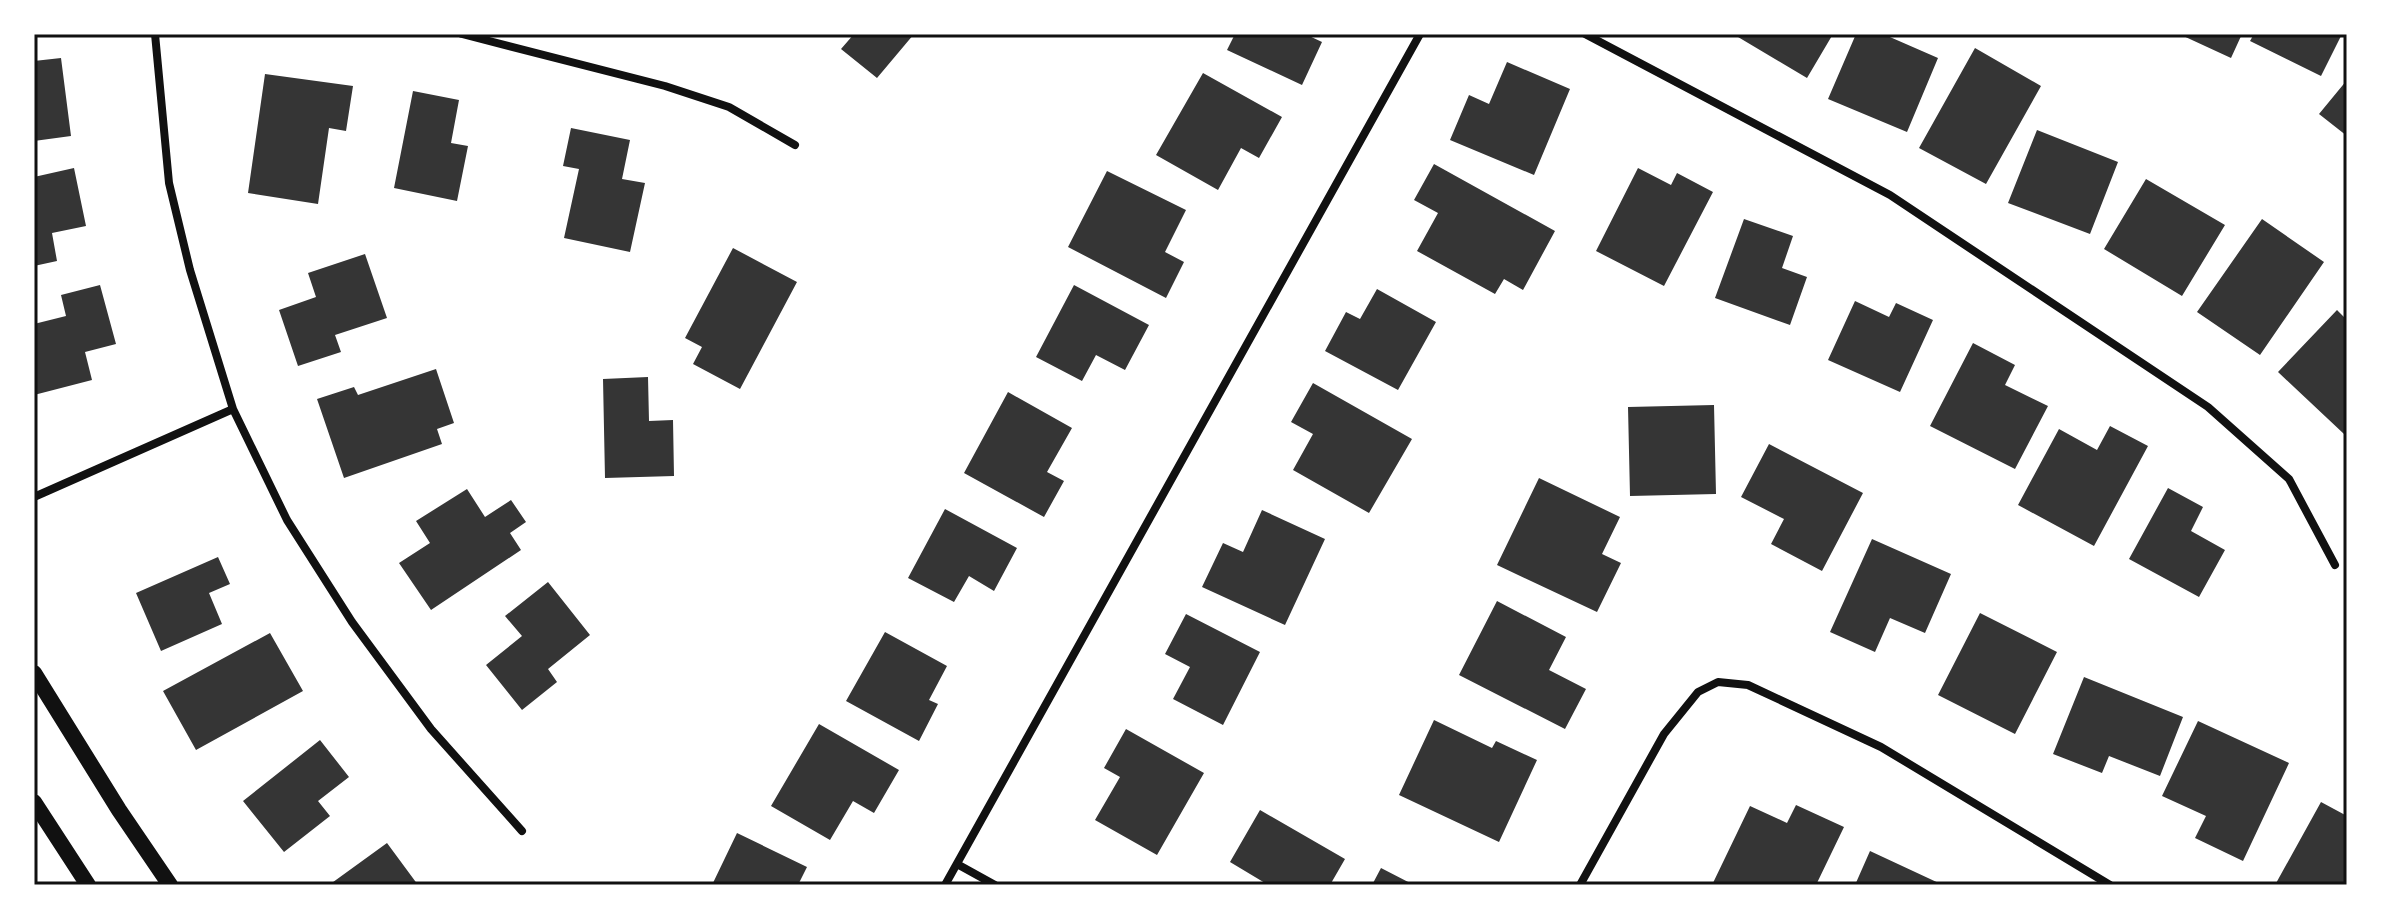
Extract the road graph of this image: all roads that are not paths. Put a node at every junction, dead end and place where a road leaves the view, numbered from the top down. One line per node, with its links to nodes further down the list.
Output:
1 (155, 34): 6 (street)
2 (462, 34): 5 (street)
3 (1420, 34): 12 (street)
4 (1585, 34): 8 (street)
5 (795, 145)
6 (233, 409): 7 (street); 11 (street)
7 (34, 497)
8 (2335, 565)
9 (34, 673): 14 (main road)
10 (34, 802): 13 (main road)
11 (522, 831)
12 (957, 864): 15 (street); 16 (street)
13 (88, 885)
14 (170, 885)
15 (945, 885)
16 (995, 885)
17 (1580, 885): 18 (street)
18 (2110, 885)

